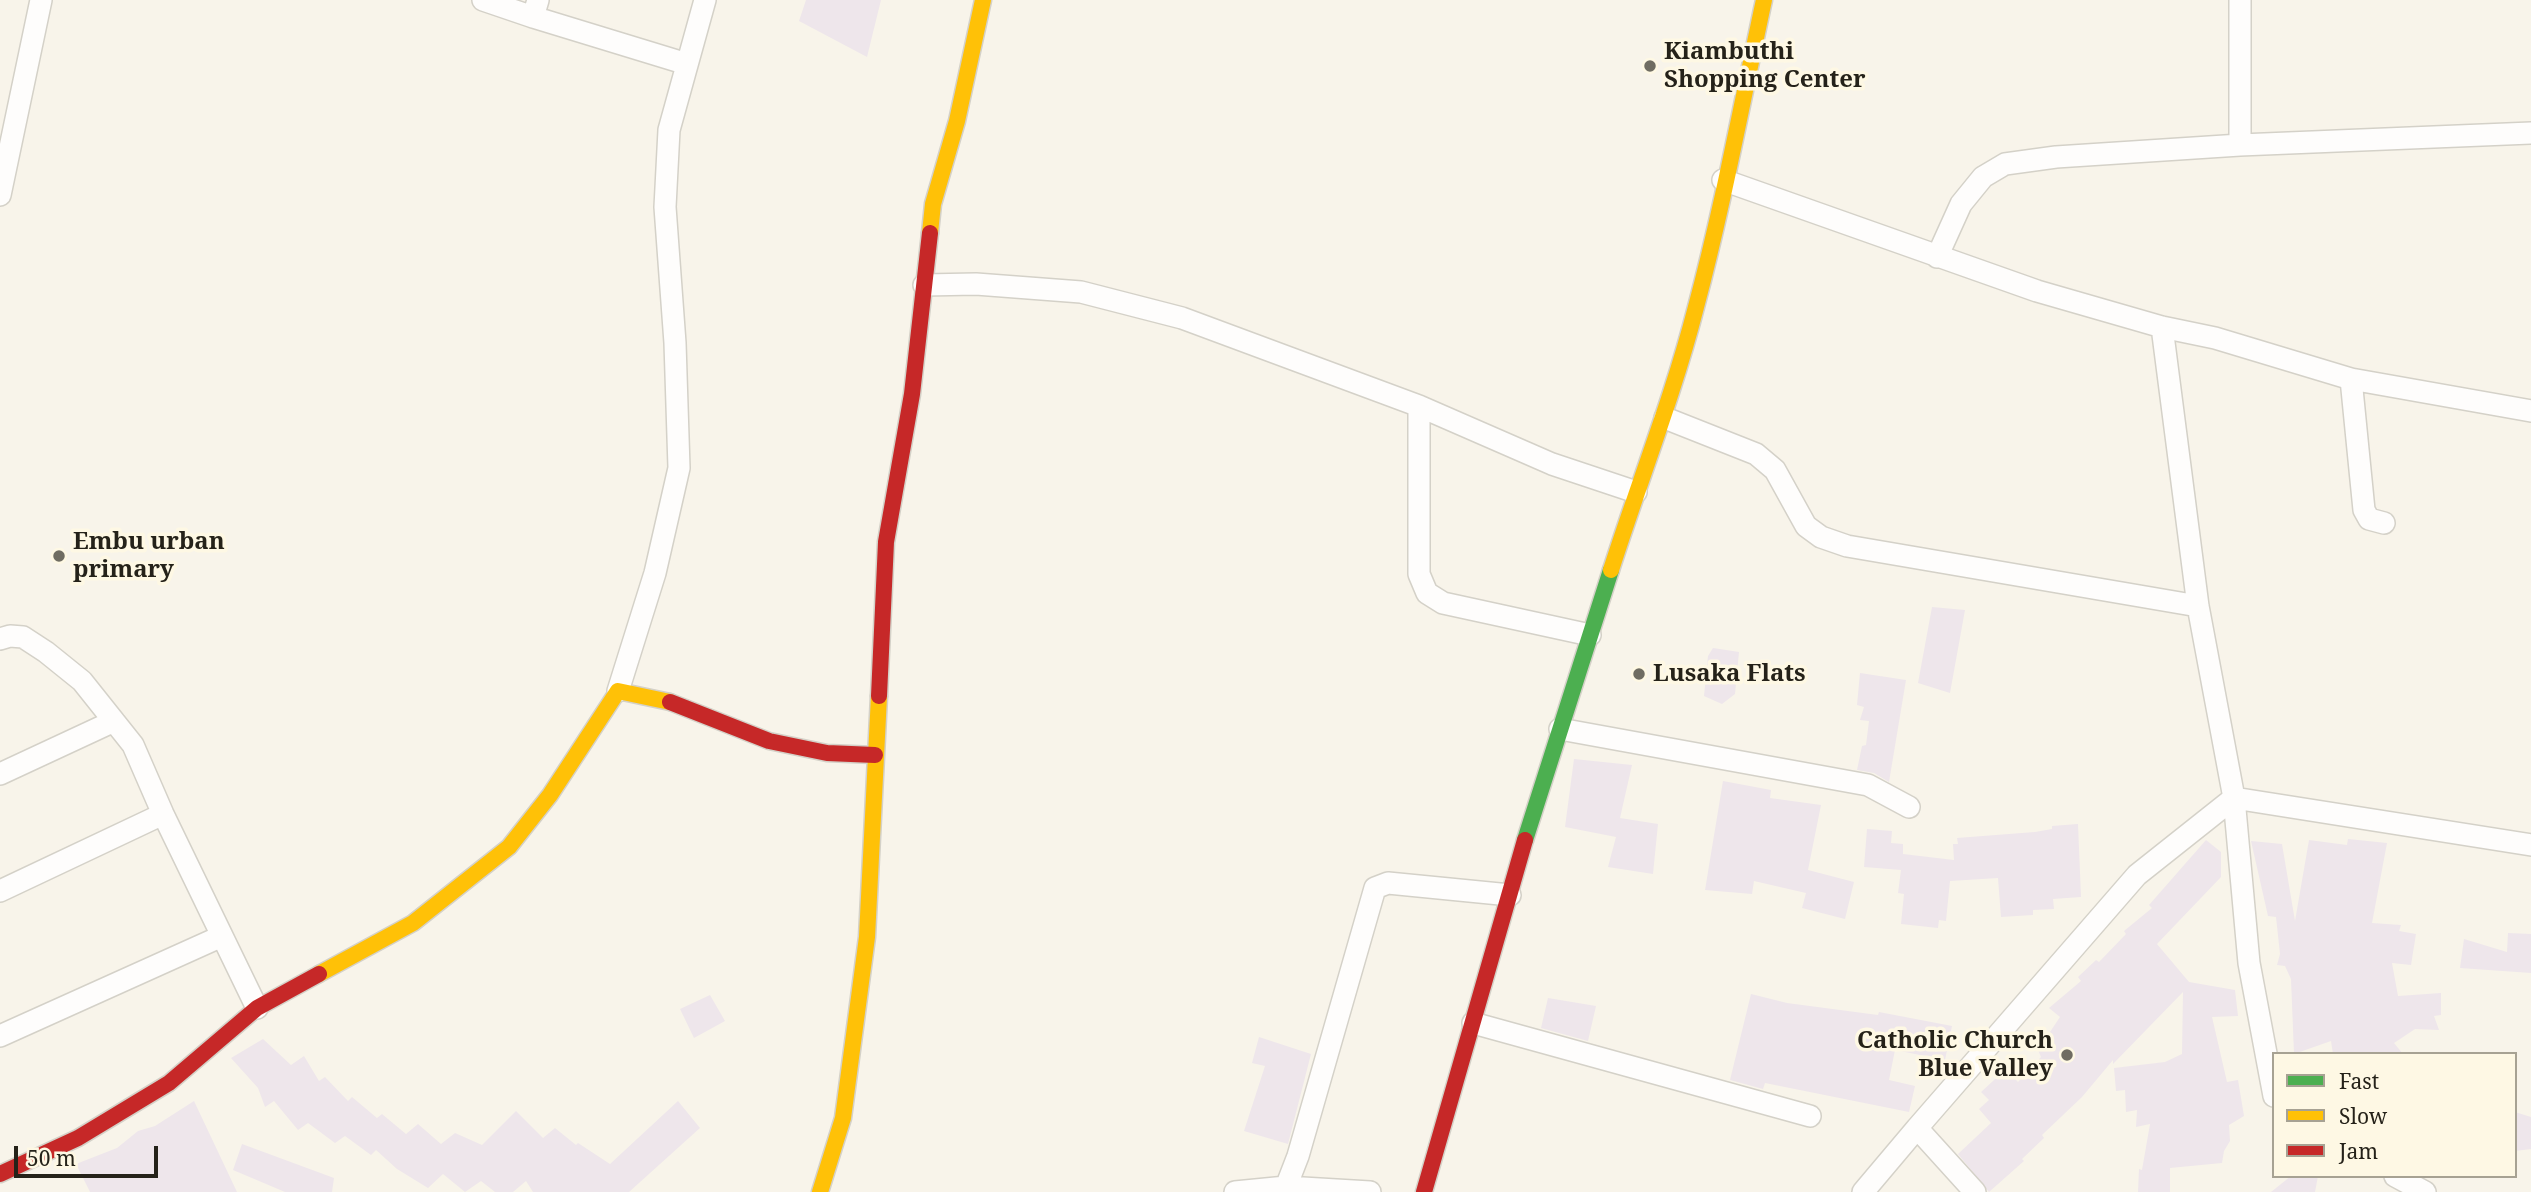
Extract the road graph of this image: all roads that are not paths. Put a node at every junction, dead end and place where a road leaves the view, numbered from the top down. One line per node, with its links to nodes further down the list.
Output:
1 (41, 0): 12 (street)
2 (483, 0): 7 (street)
3 (705, 0): 8 (street)
4 (983, 0): 14 (street)
5 (1764, 0): 11 (street)
6 (2240, 0): 10 (street)
7 (536, 9): 8 (street)
8 (687, 64): 25 (street)
9 (2531, 133): 10 (street)
10 (2240, 145): 13 (street)
11 (1723, 180): 13 (street); 19 (street)
12 (0, 195)
13 (1937, 257): 15 (street)
14 (924, 285): 17 (street); 28 (street)
15 (2162, 327): 16 (street); 22 (street)
16 (2351, 379): 18 (street); 21 (street)
17 (1419, 406): 20 (street); 23 (street)
18 (2531, 411)
19 (1665, 418): 20 (street); 22 (street)
20 (1636, 492): 23 (street)
21 (2384, 523)
22 (2199, 606): 30 (street)
23 (1590, 635): 27 (street)
24 (0, 639): 26 (street)
25 (618, 691): 28 (street); 37 (street)
26 (114, 721): 29 (street); 32 (street)
27 (1560, 729): 31 (street); 35 (street)
28 (875, 755): 46 (street)
29 (0, 774)
30 (2234, 798): 33 (street); 40 (street); 42 (street)
31 (1909, 807)
32 (163, 814): 34 (street); 36 (street)
33 (2531, 845)
34 (0, 891)
35 (1510, 895): 38 (street); 45 (street)
36 (222, 936): 37 (street); 39 (street)
37 (257, 1008): 43 (street)
38 (1473, 1023): 41 (street); 49 (street)
39 (0, 1036)
40 (2272, 1085)
41 (1810, 1116)
42 (1917, 1128): 50 (street); 51 (street)
43 (0, 1174)
44 (2399, 1178): 52 (street)
45 (1286, 1187): 47 (street); 48 (street)
46 (820, 1192)
47 (1235, 1192)
48 (1370, 1192)
49 (1424, 1192)
50 (1863, 1192)
51 (1975, 1192)
52 (2425, 1192)

